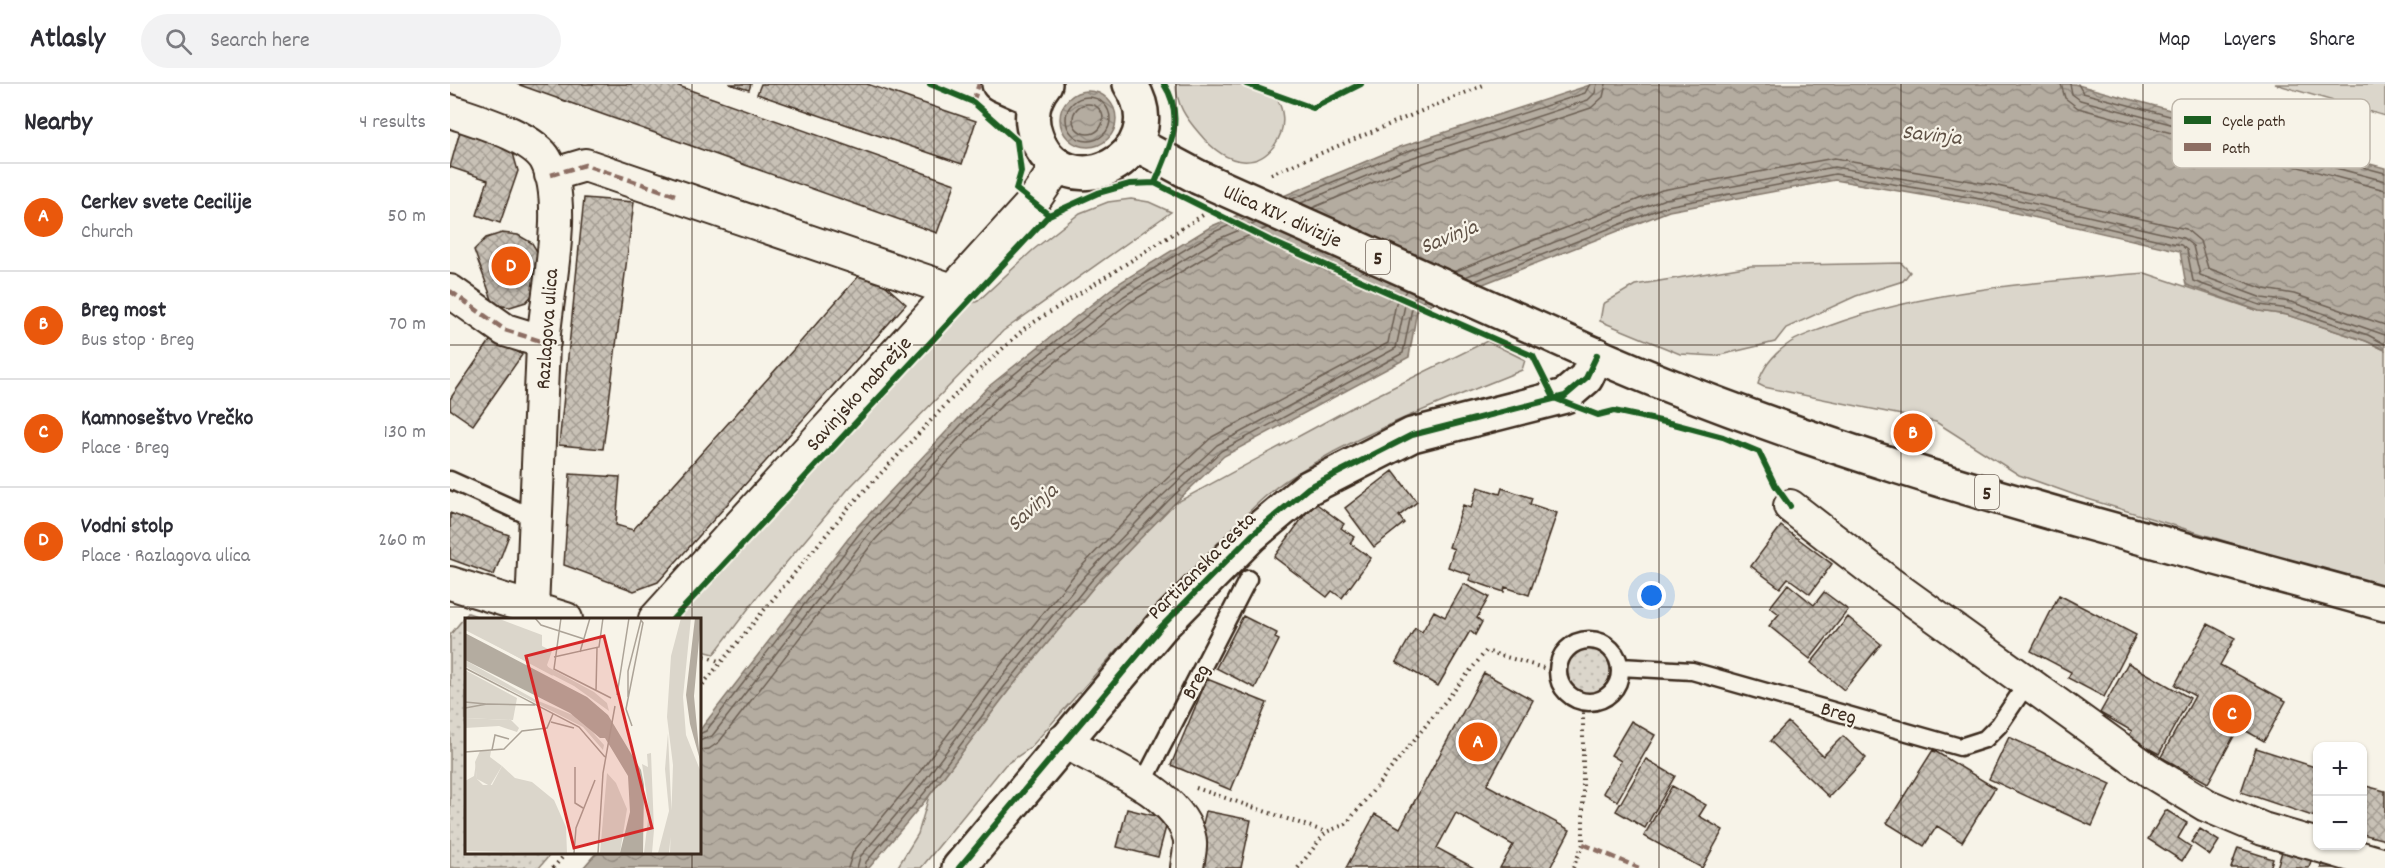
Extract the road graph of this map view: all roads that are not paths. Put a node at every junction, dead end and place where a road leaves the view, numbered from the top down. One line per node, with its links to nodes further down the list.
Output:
1 (999, 84): 3 (main road)
2 (1130, 84): 5 (main road)
3 (1040, 92): 6 (main road)
4 (450, 111): 7 (street, Razlagova ulica)
5 (1136, 144): 6 (main road); 11 (main road, Ulica XIV. divizije / 5, bridge)
6 (1058, 165): 8 (street, Savinjsko nabrežje)
7 (551, 175): 8 (street); 10 (street, Razlagova ulica)
8 (952, 290): 20 (street, Savinjsko nabrežje)
9 (450, 291): 10 (street)
10 (544, 342): 14 (street, Razlagova ulica)
11 (1596, 355): 17 (main road, 5); 23 (main road, Partizanska cesta)
12 (450, 480): 14 (lane)
13 (1790, 506): 22 (street)
14 (536, 519): 18 (street, Razlagova ulica)
15 (1248, 579): 24 (lane, Breg)
16 (450, 583): 18 (street)
17 (2385, 604)
18 (532, 609): 19 (street)
19 (563, 618)
20 (656, 618)
21 (1620, 667): 21 (lane); 22 (lane, Breg)
22 (2028, 682): 25 (street)
23 (1063, 741): 24 (street); 28 (main road, Partizanska cesta)
24 (1143, 783): 29 (street)
25 (2313, 843)
26 (2336, 850): 27 (street)
27 (2385, 865)
28 (960, 868)
29 (1187, 868)

